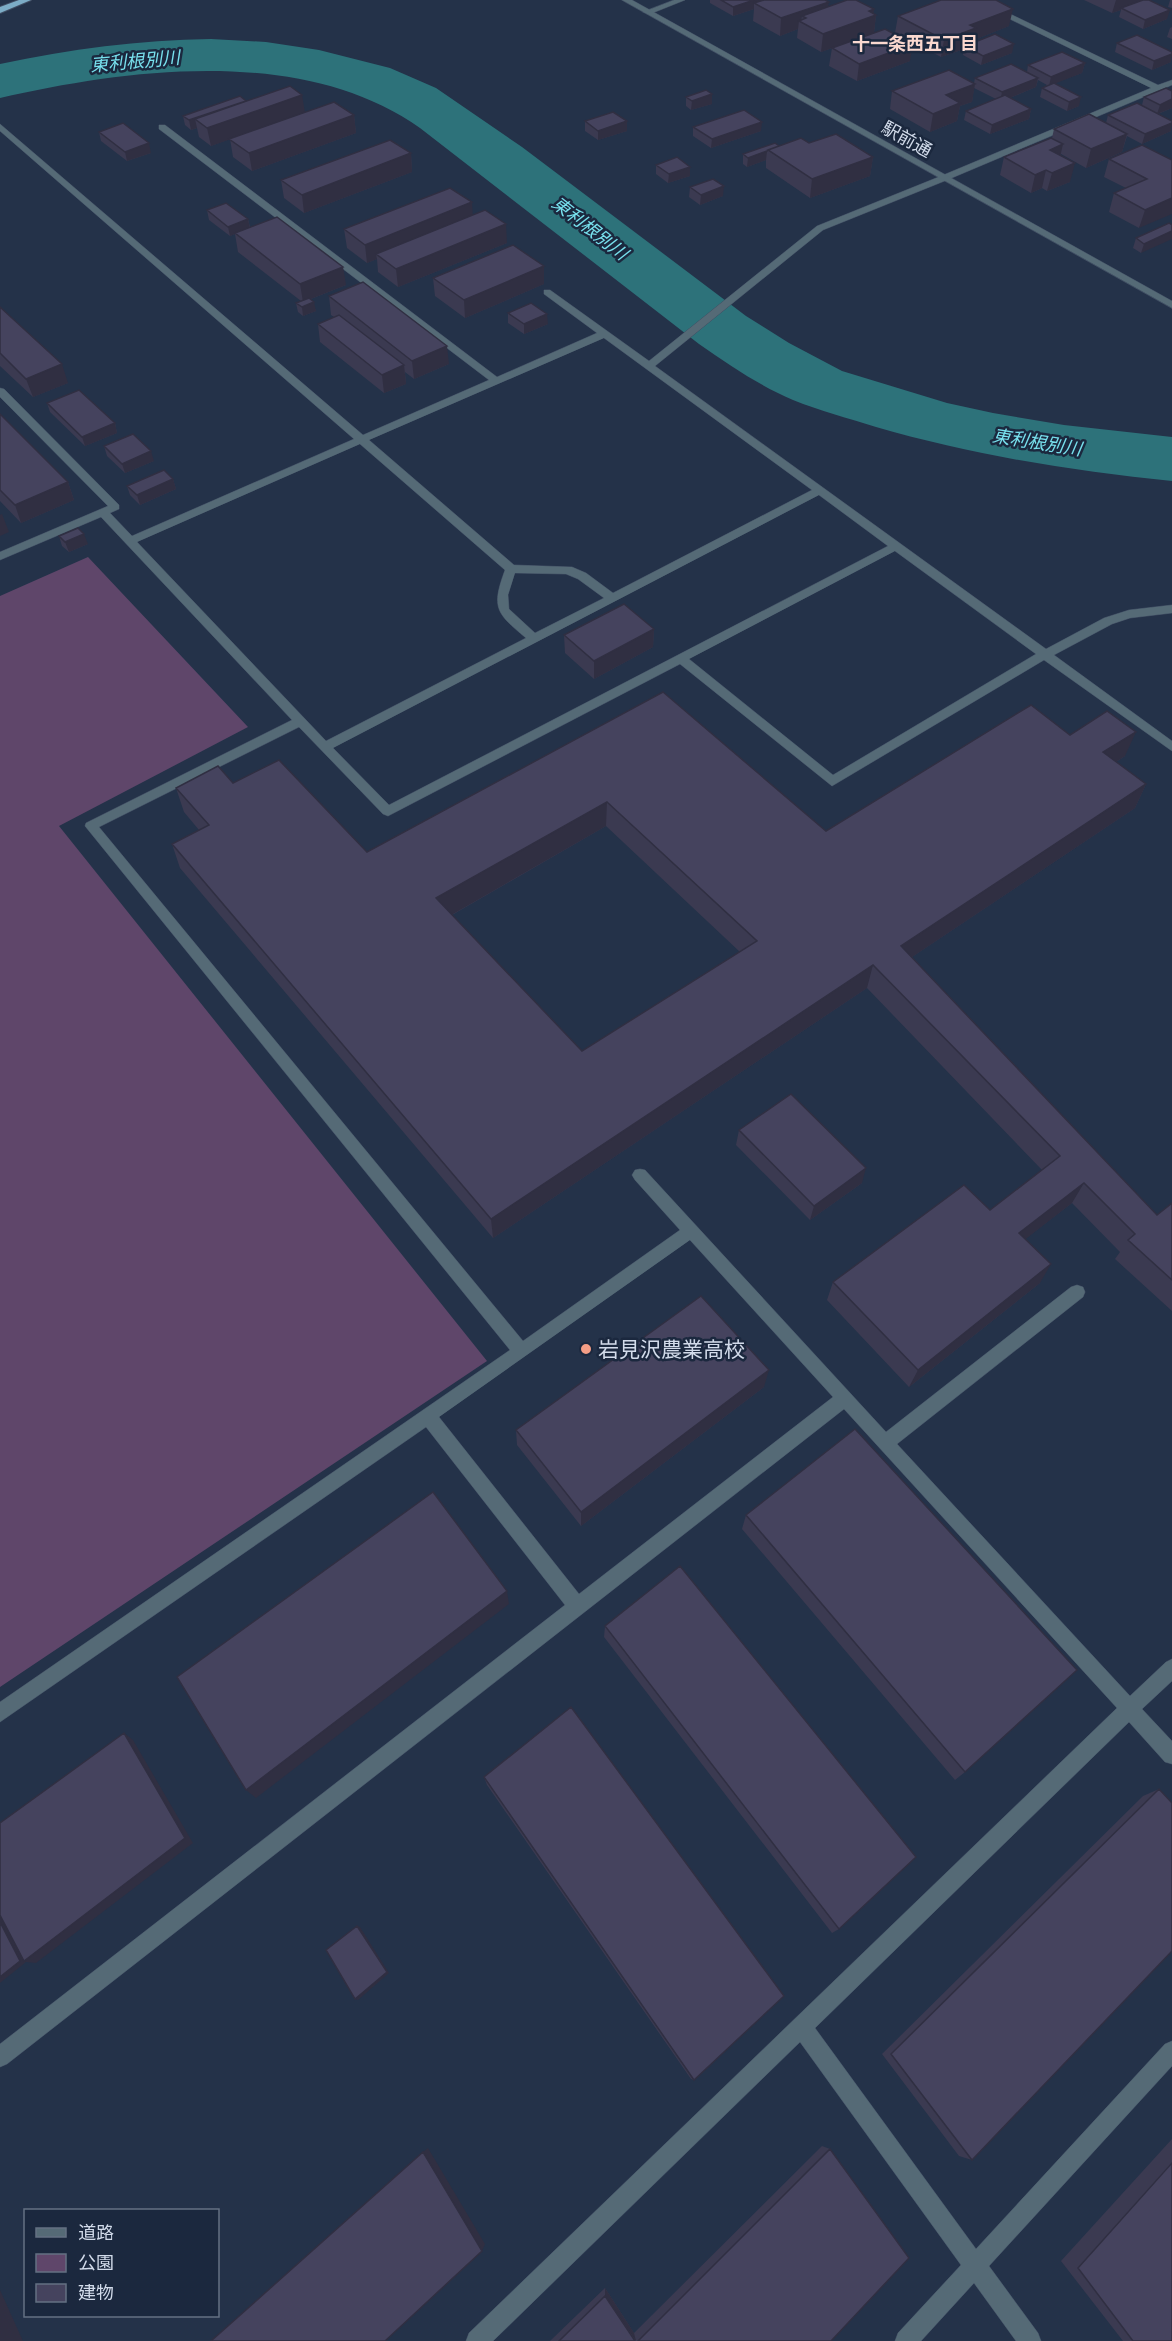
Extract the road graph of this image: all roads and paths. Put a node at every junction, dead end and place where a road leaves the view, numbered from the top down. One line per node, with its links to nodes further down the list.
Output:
1 (27, 0): 5 (highway)
2 (626, 0): 6 (street, 駅前通)
3 (681, 0): 6 (street)
4 (975, 0): 8 (street)
5 (0, 10)
6 (647, 12): 11 (street, 駅前通)
7 (1172, 82): 8 (street)
8 (1158, 88): 11 (street)
9 (0, 127): 18 (street)
10 (162, 128): 16 (street)
11 (944, 178): 13 (street, 駅前通); 15 (street)
12 (547, 292): 14 (street)
13 (1172, 305)
14 (604, 334): 15 (street); 16 (street)
15 (649, 366): 19 (street)
16 (495, 380): 18 (street)
17 (0, 391): 20 (street)
18 (360, 439): 21 (street); 24 (street)
19 (819, 491): 22 (street); 25 (street)
20 (104, 512): 21 (street); 23 (street)
21 (131, 540): 30 (street)
22 (896, 546): 28 (street); 29 (street)
23 (0, 556)
24 (511, 569): 25 (street); 27 (street)
25 (612, 598): 27 (street)
26 (1172, 609): 28 (street)
27 (534, 639): 31 (street)
28 (1044, 655): 29 (street); 32 (street)
29 (682, 659): 31 (street)
30 (300, 721): 31 (street); 36 (street)
31 (325, 747)
32 (1172, 747)
33 (640, 1175): 34 (street)
34 (691, 1231): 36 (street); 37 (street)
35 (1077, 1292): 39 (street)
36 (521, 1351): 38 (street)
37 (844, 1399): 39 (street); 40 (street)
38 (428, 1416): 40 (street); 43 (street)
39 (885, 1443): 42 (street)
40 (578, 1607): 47 (street)
41 (1172, 1668): 42 (street)
42 (1129, 1709): 44 (street); 45 (street)
43 (0, 1713)
44 (1172, 1755)
45 (802, 2027): 48 (street); 49 (street)
46 (1172, 2051): 48 (street)
47 (0, 2057)
48 (976, 2267): 50 (street); 51 (street)
49 (477, 2341)
50 (906, 2341)
51 (1030, 2341)

